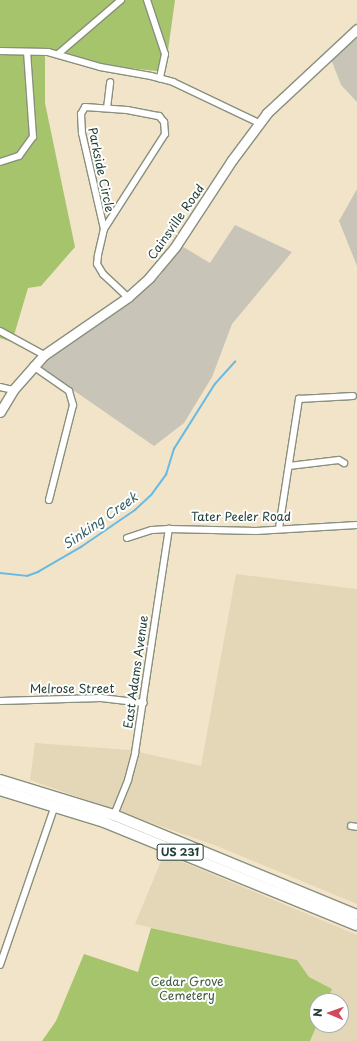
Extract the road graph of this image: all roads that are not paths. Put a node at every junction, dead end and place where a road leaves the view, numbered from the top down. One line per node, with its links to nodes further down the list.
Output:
1 (121, 0): 6 (street)
2 (147, 0): 7 (street)
3 (357, 29): 10 (main road, Cainsville Road)
4 (0, 51): 5 (street)
5 (27, 52): 6 (street); 11 (street)
6 (58, 54): 7 (street)
7 (160, 78): 10 (street)
8 (110, 82): 9 (street)
9 (107, 108): 12 (street, Parkside Circle); 12 (street, Parkside Circle)
10 (259, 123): 13 (main road, Cainsville Road)
11 (0, 162)
12 (104, 229): 13 (street, Parkside Circle)
13 (128, 297): 15 (main road, Cainsville Road)
14 (0, 331): 15 (street)
15 (44, 355): 16 (main road, Cainsville Road)
16 (33, 366): 18 (main road, Cainsville Road); 23 (street)
17 (0, 387): 18 (street)
18 (13, 390): 20 (main road, Cainsville Road)
19 (353, 396): 22 (street)
20 (0, 412)
21 (344, 463): 22 (street)
22 (289, 466): 25 (street)
23 (49, 500)
24 (357, 525): 25 (street, Tater Peeler Road)
25 (279, 528): 26 (street, Tater Peeler Road)
26 (169, 529): 27 (street, Tater Peeler Road); 29 (street, East Adams Avenue)
27 (127, 538)
28 (0, 701): 29 (street, Melrose Street)
29 (144, 703): 33 (street, East Adams Avenue)
30 (0, 780): 32 (main road, US 231)
31 (0, 790): 32 (main road, US 231)
32 (56, 801): 33 (main road, US 231); 35 (main road, US 231); 36 (street)
33 (114, 816): 34 (main road, US 231)
34 (357, 915)
35 (357, 925)
36 (0, 965)

